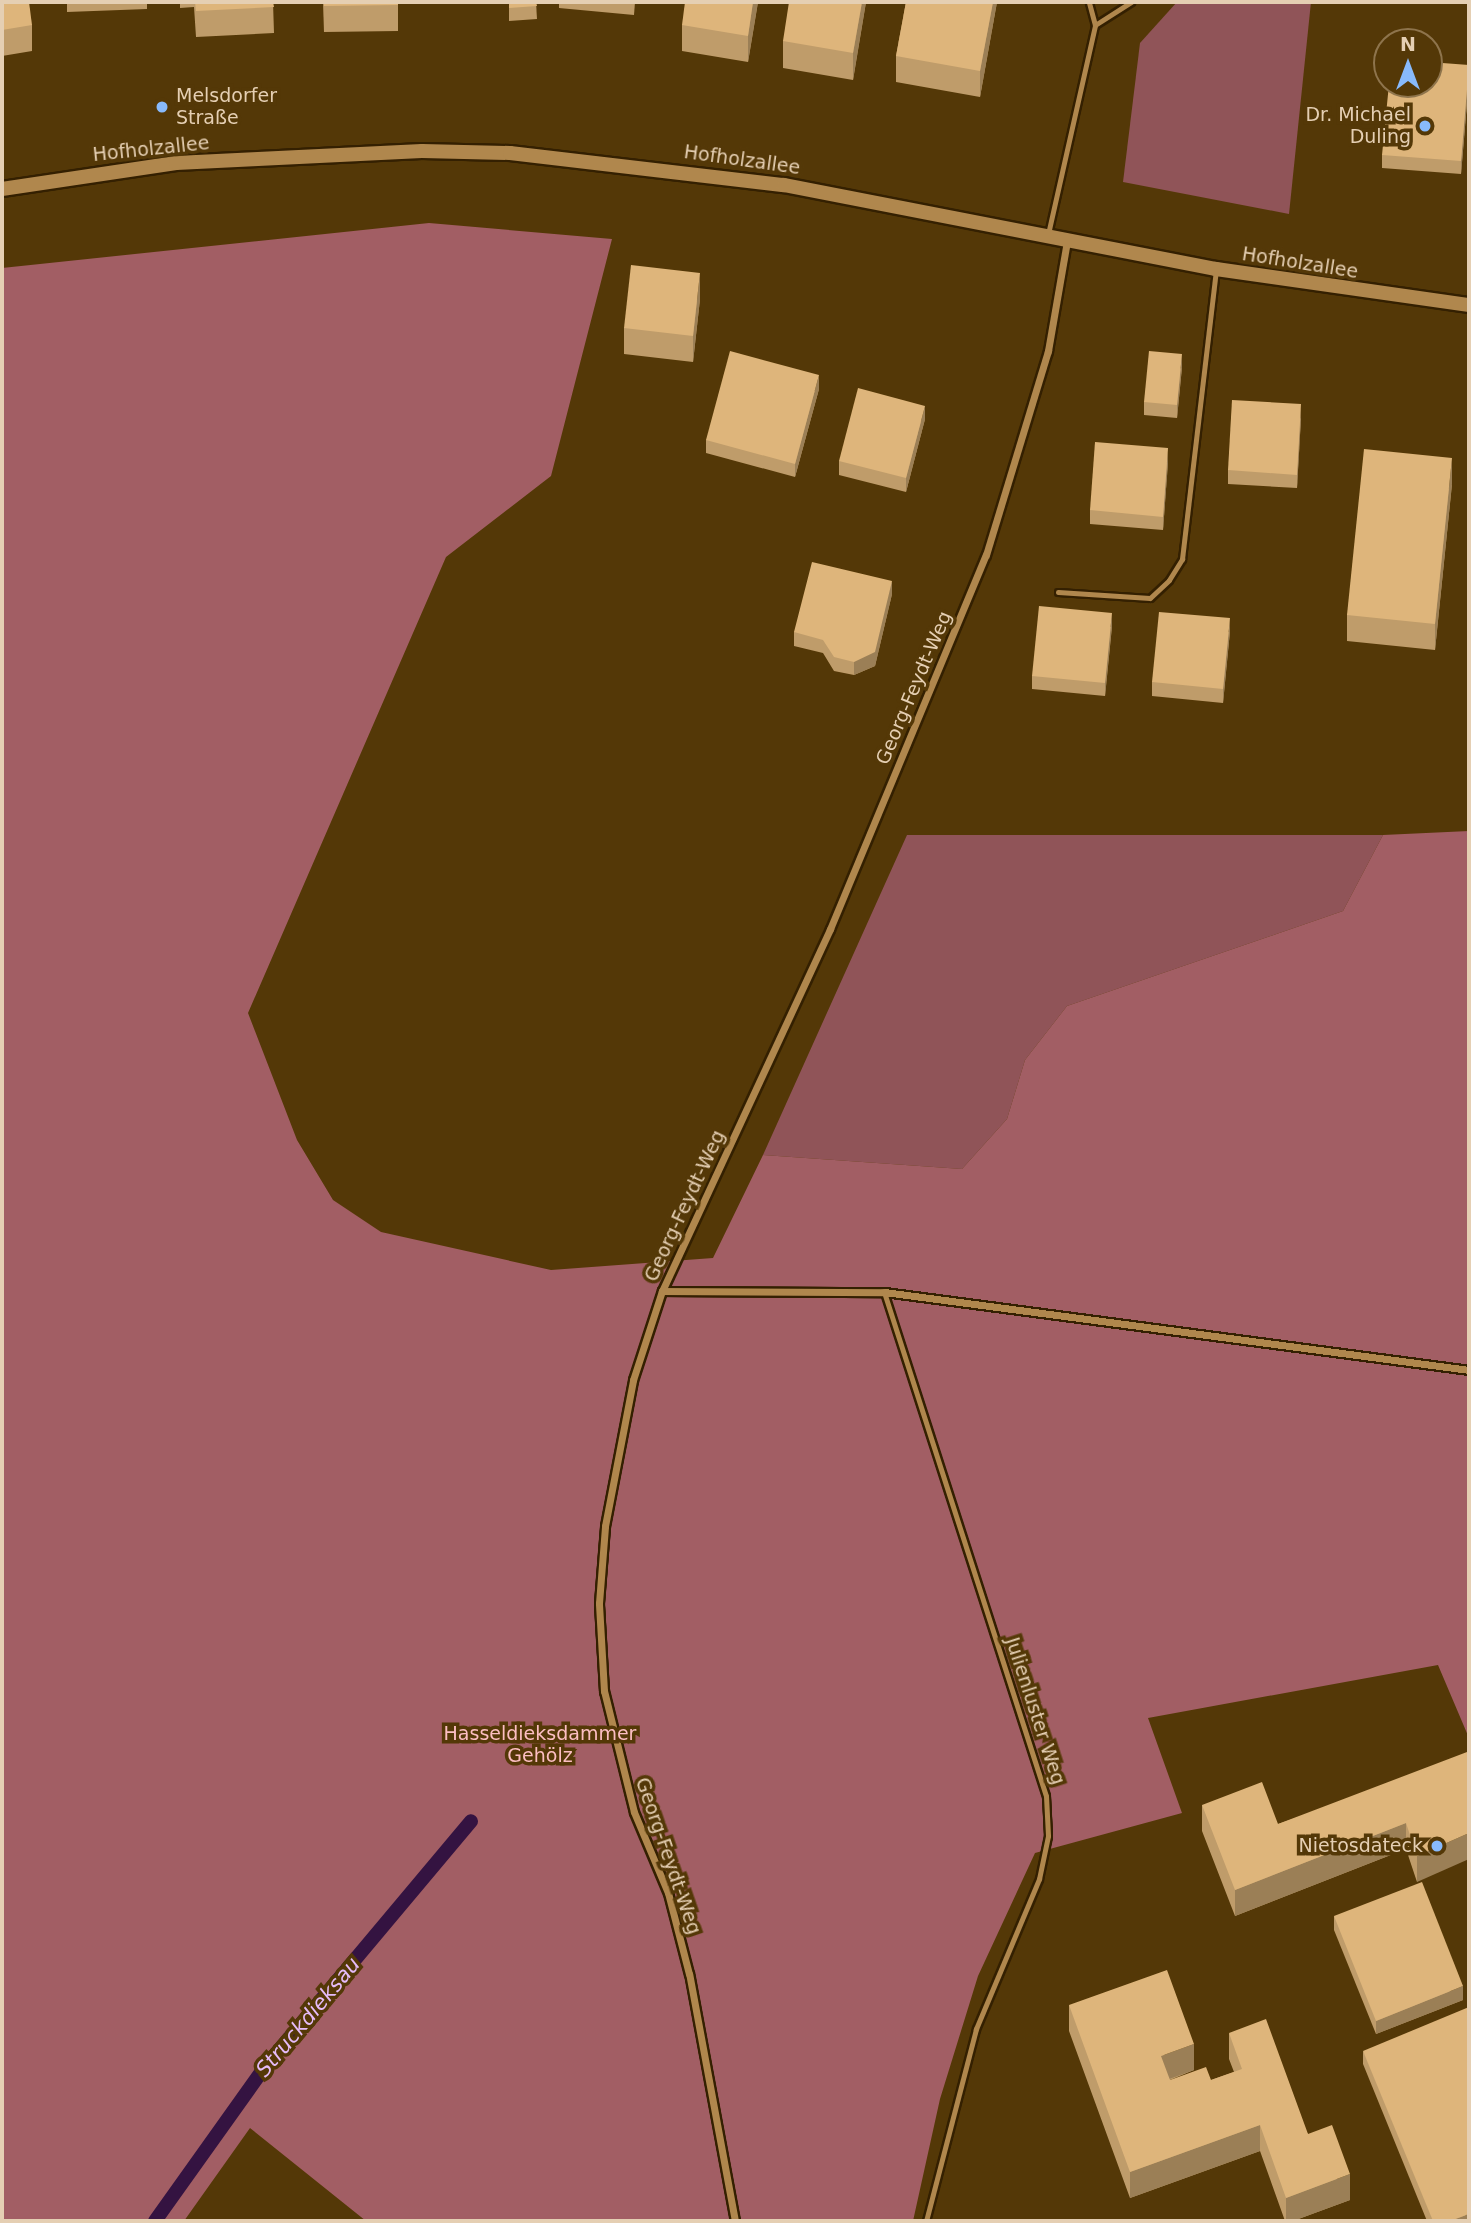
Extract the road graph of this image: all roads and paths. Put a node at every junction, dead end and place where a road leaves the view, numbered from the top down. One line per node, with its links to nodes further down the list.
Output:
1 (1089, 2): 3 (lane)
2 (1131, 2): 3 (lane)
3 (1095, 25): 5 (lane)
4 (2, 188): 5 (street, Hofholzallee)
5 (1047, 236): 6 (street, Hofholzallee)
6 (1067, 241): 7 (street, Hofholzallee); 10 (street, Georg-Feydt-Weg)
7 (1216, 269): 8 (street, Hofholzallee); 9 (lane)
8 (1469, 305)
9 (1058, 592)
10 (662, 1291): 11 (street); 13 (street, Georg-Feydt-Weg)
11 (884, 1292): 12 (street); 14 (lane, Julienluster Weg)
12 (1469, 1370)
13 (735, 2221)
14 (926, 2221)

